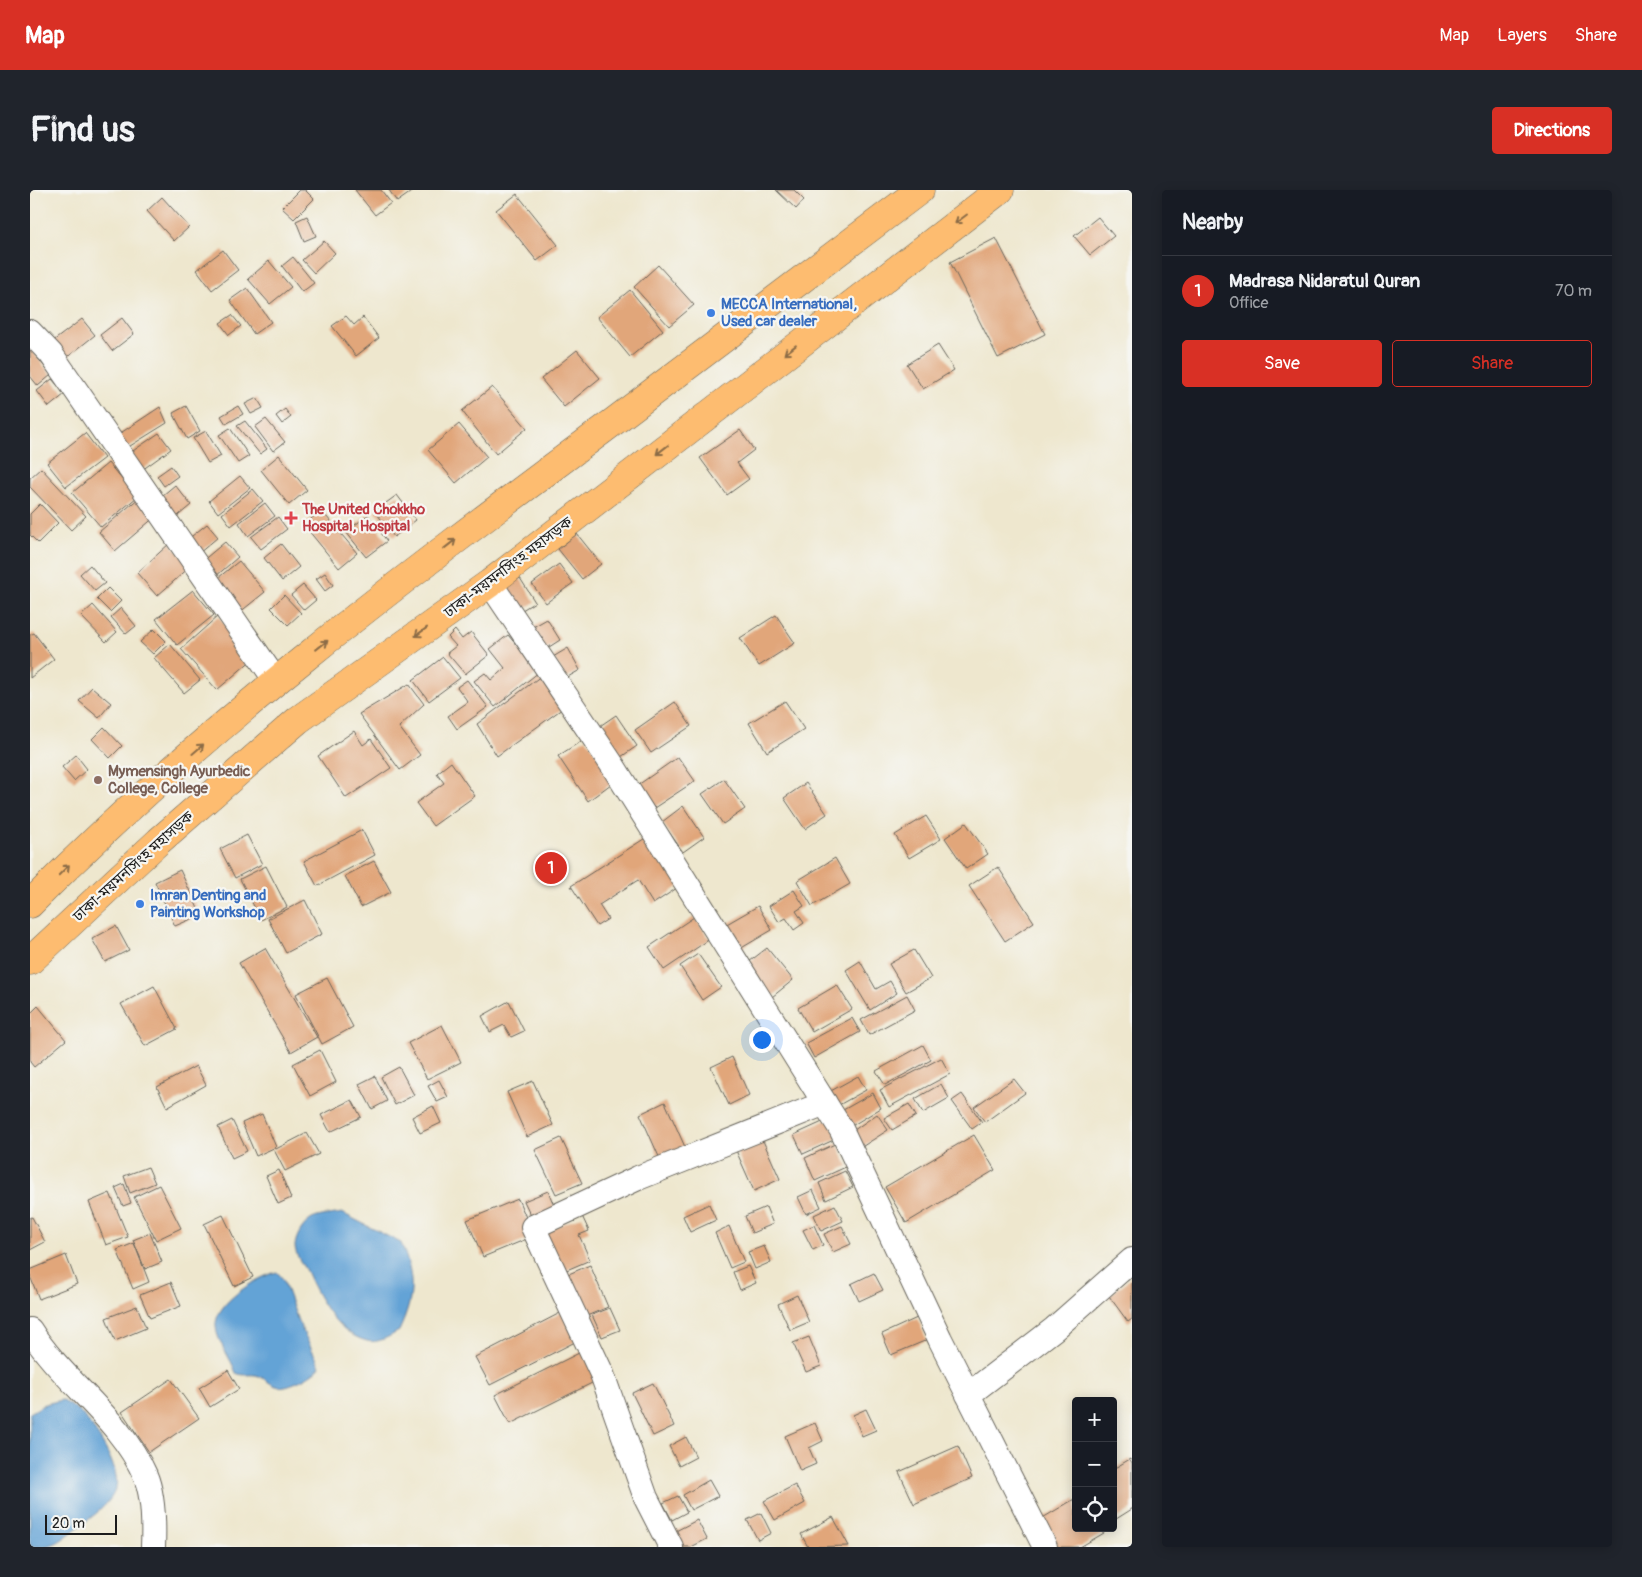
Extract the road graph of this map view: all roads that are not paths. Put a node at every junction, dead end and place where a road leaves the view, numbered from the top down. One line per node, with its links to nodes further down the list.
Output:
1 (1000, 190): 4 (main road, ঢাকা-ময়মনসিংহ মহাসড়ক, one-way to 4)
2 (916, 191): 5 (main road, one-way to 2)
3 (30, 332): 5 (street)
4 (490, 583): 7 (main road, ঢাকা-ময়মনসিংহ মহাসড়ক, one-way to 7); 8 (street)
5 (276, 681): 6 (main road, one-way to 5)
6 (30, 904)
7 (30, 961)
8 (825, 1103): 11 (street); 13 (street)
9 (1132, 1260): 11 (street)
10 (30, 1330): 12 (street)
11 (968, 1395): 14 (street)
12 (153, 1547)
13 (671, 1547)
14 (1045, 1547)

